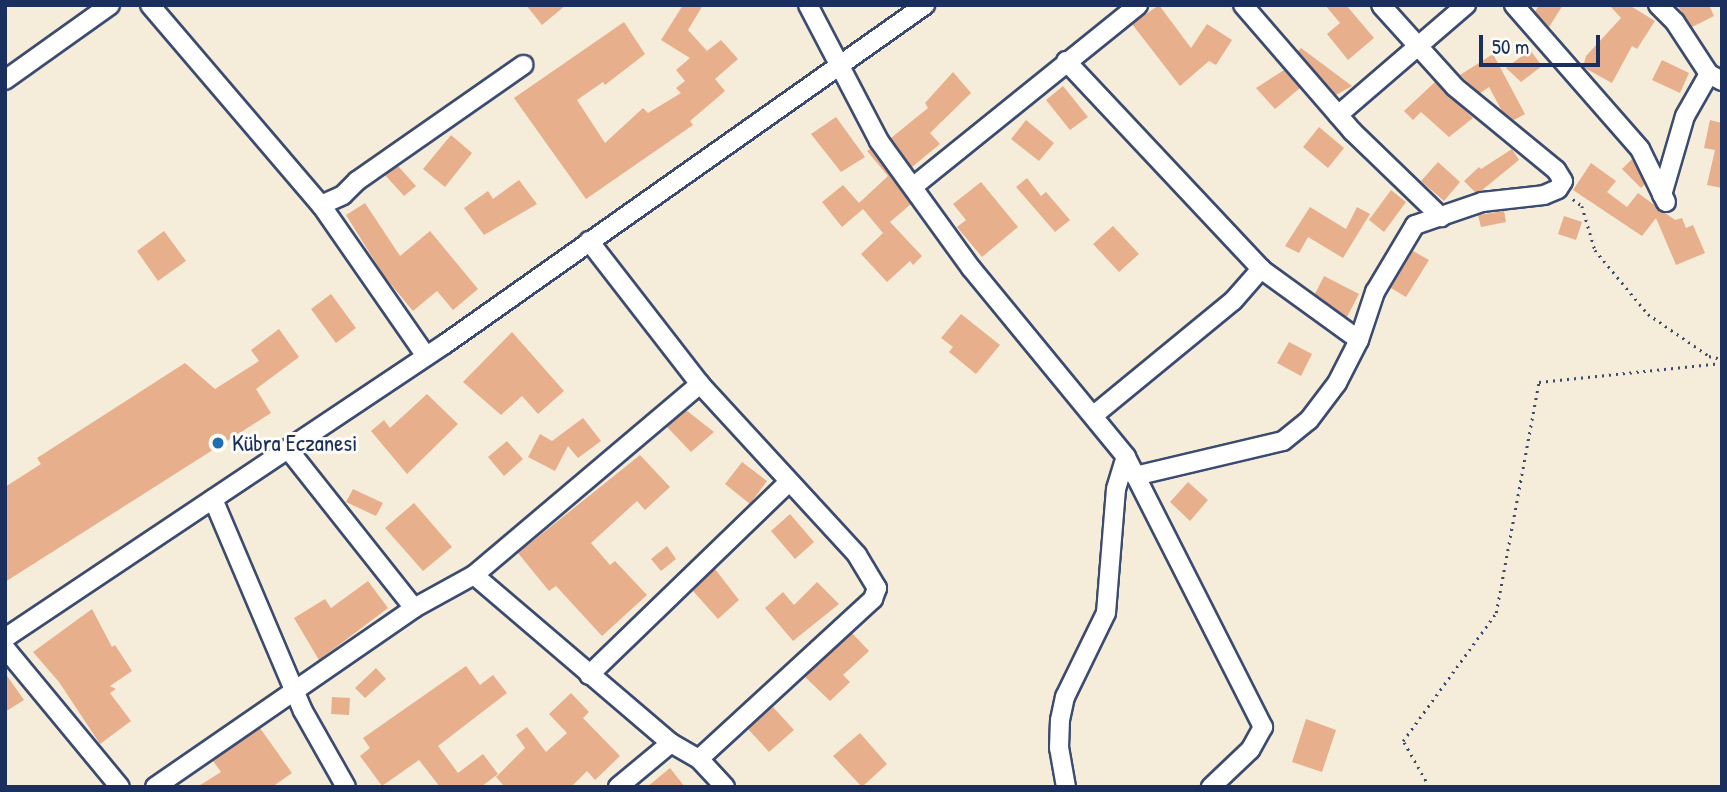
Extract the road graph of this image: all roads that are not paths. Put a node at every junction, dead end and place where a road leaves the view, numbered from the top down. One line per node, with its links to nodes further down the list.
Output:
1 (150, 5): 19 (street)
2 (808, 5): 14 (street)
3 (925, 5): 14 (street)
4 (1138, 5): 12 (street)
5 (1243, 5): 17 (street)
6 (1381, 5): 11 (street)
7 (1466, 5): 11 (street)
8 (1514, 5): 15 (street)
9 (1658, 5): 15 (street)
10 (98, 9): 16 (street)
11 (1416, 45): 17 (street); 20 (street)
12 (1066, 61): 18 (street); 22 (street)
13 (523, 65): 19 (street)
14 (836, 66): 18 (street); 21 (street)
15 (1716, 78)
16 (5, 80)
17 (1338, 115): 20 (street)
18 (914, 186): 26 (street)
19 (321, 205): 24 (street)
20 (1441, 217): 23 (street)
21 (589, 241): 24 (street); 25 (street)
22 (1261, 269): 23 (street); 26 (street)
23 (1359, 340): 29 (street)
24 (426, 356): 27 (street)
25 (700, 384): 30 (street); 32 (street)
26 (1094, 415): 28 (street)
27 (288, 449): 31 (street); 33 (street)
28 (1126, 457): 29 (street); 45 (street)
29 (1135, 476): 46 (street)
30 (788, 483): 36 (street); 39 (street)
31 (213, 499): 34 (street); 37 (street)
32 (474, 575): 33 (street); 36 (street)
33 (414, 608): 37 (street)
34 (5, 638)
35 (5, 648): 40 (street)
36 (589, 675): 38 (street)
37 (295, 692): 41 (street); 42 (street)
38 (671, 743): 39 (street); 43 (street)
39 (699, 759): 44 (street)
40 (120, 787)
41 (155, 787)
42 (346, 787)
43 (618, 787)
44 (724, 787)
45 (1066, 787)
46 (1211, 787)

